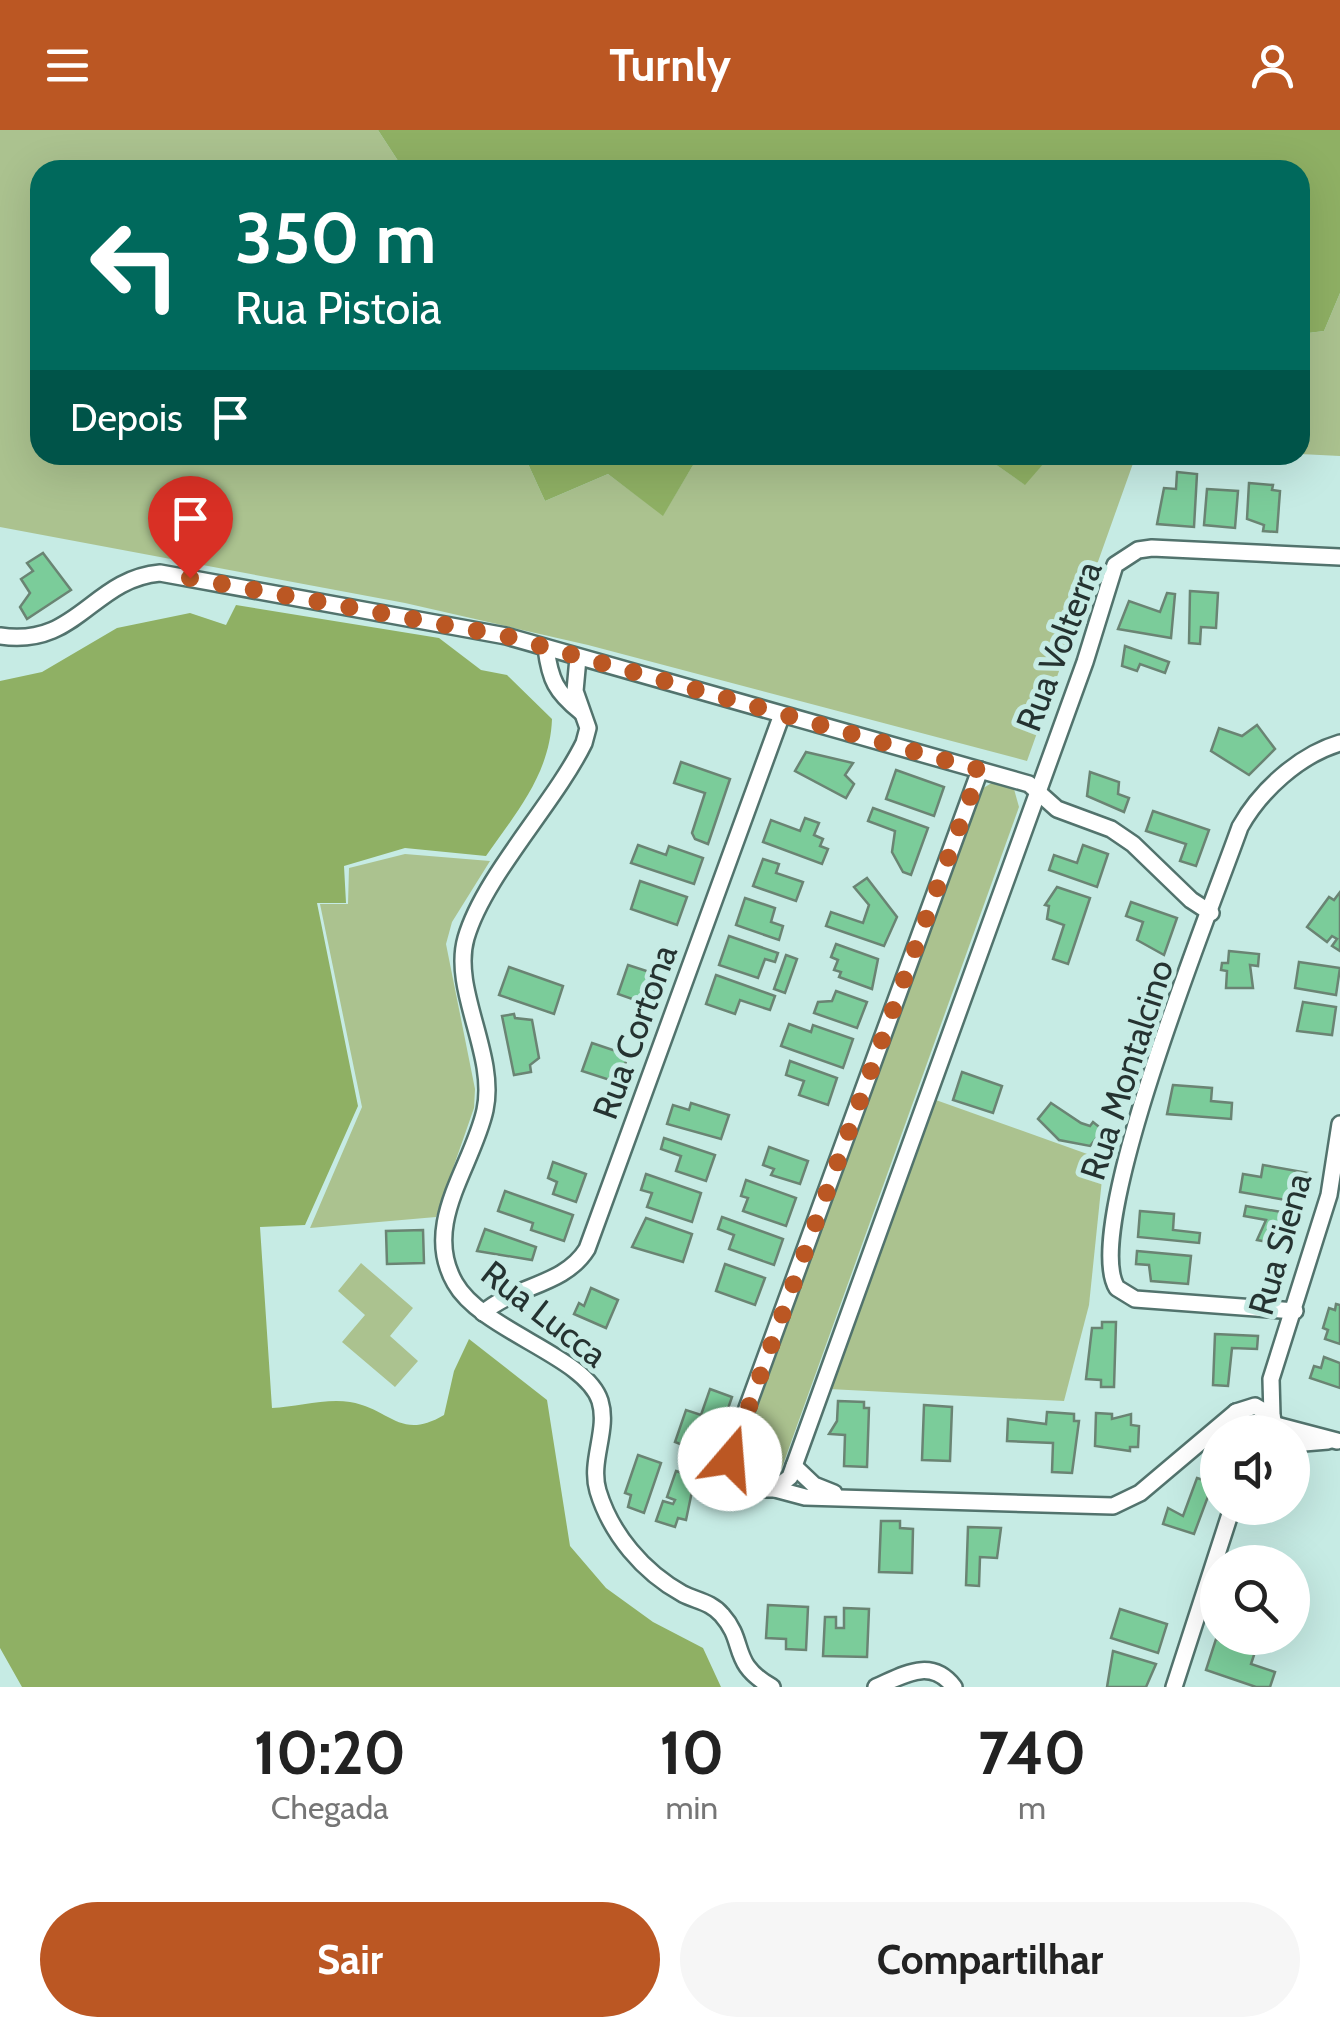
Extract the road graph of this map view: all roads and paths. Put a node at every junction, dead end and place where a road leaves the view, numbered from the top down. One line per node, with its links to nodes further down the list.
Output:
1 (1340, 557): 9 (street, Rua Volterra)
2 (0, 636): 3 (street)
3 (546, 648): 4 (street); 5 (street)
4 (578, 658): 5 (street, Rua Lucca); 6 (street)
5 (584, 714): 13 (street, Rua Lucca)
6 (781, 717): 8 (street); 13 (street, Rua Cortona)
7 (1340, 743): 10 (street, Rua Montalcino)
8 (980, 770): 9 (street); 25 (street)
9 (1037, 792): 10 (street); 24 (street, Rua Volterra)
10 (1210, 913): 12 (street, Rua Montalcino)
11 (1340, 1124): 12 (street, Rua Siena)
12 (1295, 1310): 14 (street, Rua Siena)
13 (483, 1313): 28 (street, Rua Lucca)
14 (1271, 1380): 15 (street, Rua Siena); 18 (street, Rua Siena)
15 (1241, 1409): 16 (street); 17 (street); 23 (street)
16 (1237, 1415)
17 (1267, 1415)
18 (1274, 1415)
19 (1310, 1433): 20 (street)
20 (1339, 1441): 21 (street)
21 (1310, 1443)
22 (1200, 1449): 23 (street)
23 (1191, 1451): 26 (street)
24 (794, 1466): 25 (street, Rua Volterra); 26 (street)
25 (775, 1489): 26 (street)
26 (838, 1494)
27 (1226, 1525): 31 (street)
28 (772, 1687)
29 (876, 1687): 30 (street)
30 (954, 1687)
31 (1174, 1687)

